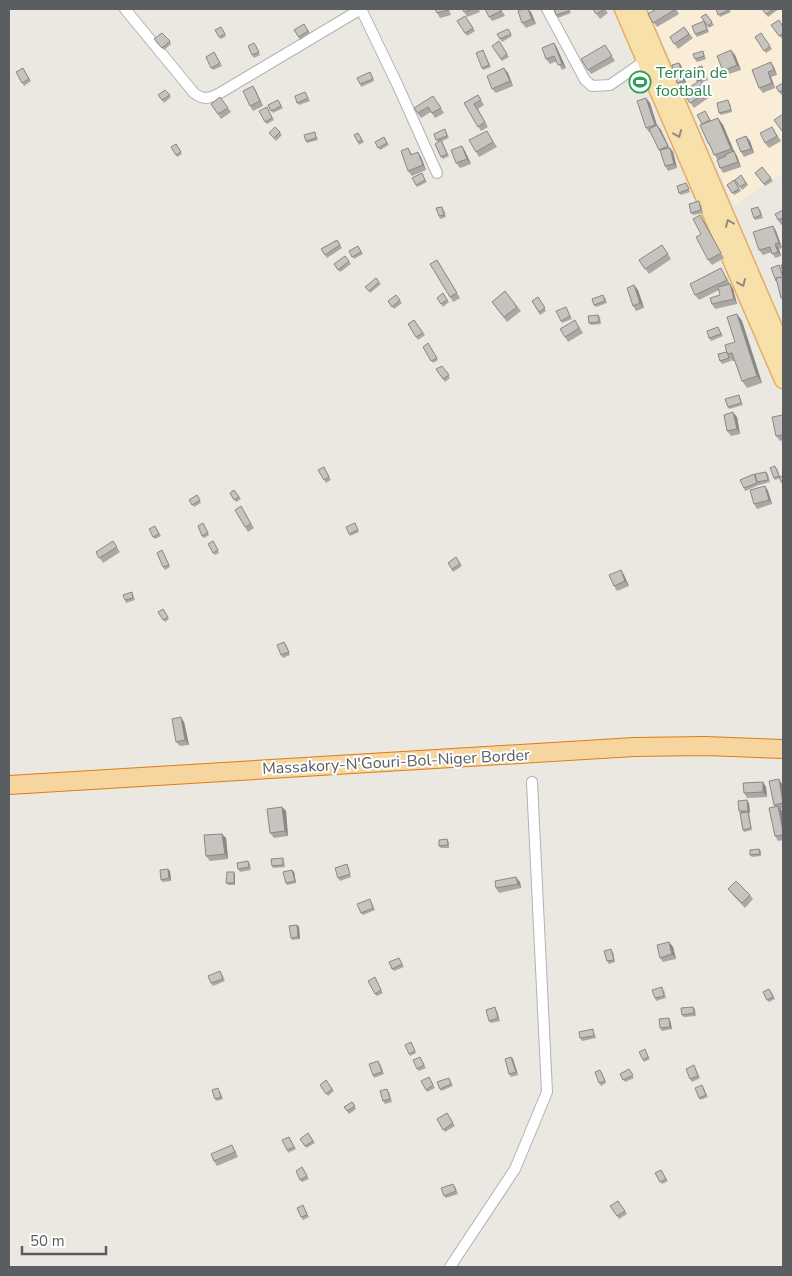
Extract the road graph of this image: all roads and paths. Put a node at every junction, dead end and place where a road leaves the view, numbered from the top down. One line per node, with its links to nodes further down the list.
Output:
1 (125, 9): 2 (street)
2 (361, 9): 6 (street)
3 (547, 9): 5 (street)
4 (634, 12): 5 (main road)
5 (651, 57): 7 (main road, one-way to 5); 8 (main road, one-way to 8)
6 (437, 173)
7 (783, 349)
8 (783, 380)
9 (783, 749): 11 (highway, Massakory-N'Gouri-Bol-Niger Border)
10 (532, 782): 12 (street)
11 (9, 784)
12 (450, 1267)

